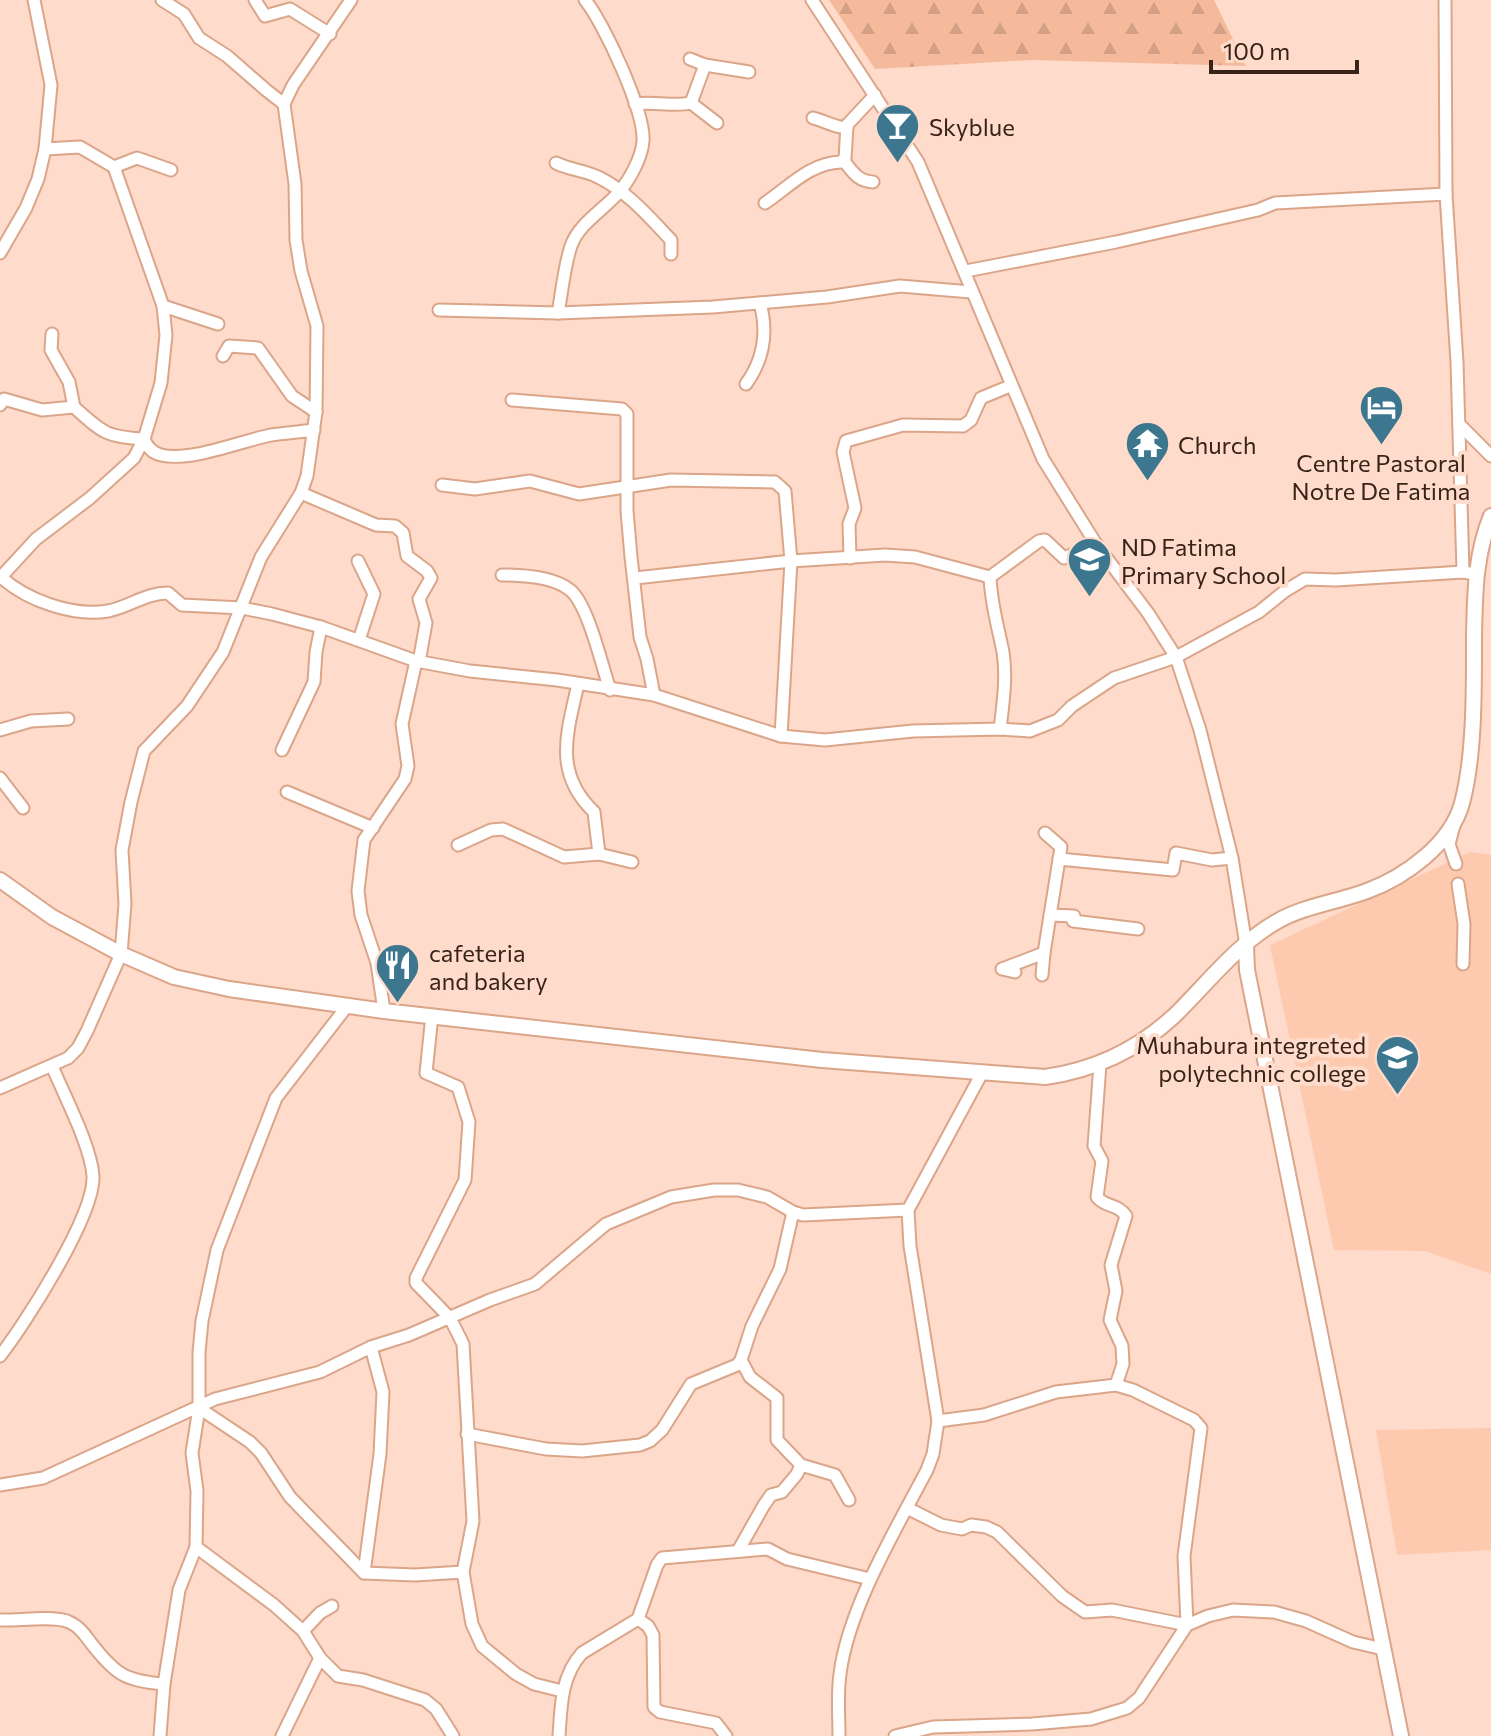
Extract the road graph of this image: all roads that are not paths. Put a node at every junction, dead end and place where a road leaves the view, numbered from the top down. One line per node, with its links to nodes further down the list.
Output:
1 (34, 0): 19 (street)
2 (162, 0): 14 (street)
3 (255, 0): 8 (street)
4 (351, 0): 8 (street)
5 (585, 0): 15 (street)
6 (812, 0): 12 (street)
7 (1445, 0): 26 (street)
8 (330, 34): 14 (street)
9 (690, 59): 10 (street)
10 (705, 65): 11 (street); 13 (street)
11 (749, 72)
12 (875, 95): 18 (street); 30 (street)
13 (691, 103): 15 (street); 17 (street)
14 (284, 104): 44 (street)
15 (635, 104): 25 (street)
16 (813, 118): 18 (street)
17 (717, 123)
18 (847, 128): 20 (street)
19 (45, 149): 22 (street); 28 (street)
20 (843, 160): 24 (street); 27 (street)
21 (556, 163): 25 (street)
22 (114, 167): 23 (street); 33 (street)
23 (171, 170)
24 (873, 182)
25 (621, 190): 29 (street); 35 (street)
26 (1446, 194): 30 (street); 45 (street)
27 (765, 203)
28 (0, 253)
29 (671, 254)
30 (966, 271): 31 (street)
31 (971, 292): 32 (street); 40 (street)
32 (760, 303): 35 (street); 39 (street)
33 (163, 306): 36 (street); 47 (street)
34 (439, 310): 35 (street)
35 (558, 313)
36 (218, 324)
37 (52, 334): 43 (street)
38 (223, 356): 44 (street)
39 (746, 384)
40 (1010, 386): 53 (street); 54 (street)
41 (512, 400): 50 (street)
42 (0, 405): 43 (street)
43 (74, 407): 47 (street)
44 (316, 412): 46 (street)
45 (1459, 424): 48 (street); 57 (street)
46 (314, 430): 47 (street); 51 (street)
47 (144, 439): 60 (street)
48 (1491, 456)
49 (442, 485): 50 (street)
50 (627, 488): 56 (street); 61 (street)
51 (301, 493): 62 (street); 66 (street)
52 (1491, 516): 57 (main road)
53 (1096, 544): 59 (street); 65 (street)
54 (850, 558): 56 (street); 59 (street)
55 (358, 561): 64 (street)
56 (791, 561): 61 (street); 73 (street)
57 (1469, 573): 65 (street); 78 (main road)
58 (502, 575): 68 (street)
59 (990, 577): 71 (street)
60 (1, 578): 62 (street)
61 (635, 578): 69 (street)
62 (242, 608): 63 (street); 93 (street)
63 (321, 627): 64 (street); 74 (street)
64 (359, 640): 66 (street)
65 (1176, 657): 71 (street); 83 (street)
66 (417, 661): 67 (street); 79 (street)
67 (578, 684): 68 (street); 82 (street)
68 (610, 690): 69 (street)
69 (654, 695): 73 (street)
70 (68, 719): 72 (street)
71 (1000, 729): 73 (street)
72 (0, 730)
73 (781, 736)
74 (282, 750)
75 (0, 778): 77 (street)
76 (287, 792): 79 (street)
77 (23, 808)
78 (1455, 821): 86 (street); 91 (main road)
79 (373, 828): 98 (street)
80 (1045, 833): 84 (street)
81 (458, 845): 82 (street)
82 (599, 854): 85 (street)
83 (1232, 858): 84 (street); 91 (street)
84 (1059, 859): 89 (street)
85 (632, 862)
86 (1456, 864)
87 (0, 880): 93 (main road)
88 (1458, 884): 94 (street)
89 (1050, 915): 90 (street); 92 (street)
90 (1138, 929)
91 (1246, 945): 100 (main road); 128 (main road)
92 (1044, 953): 95 (street); 96 (street)
93 (121, 954): 97 (main road); 101 (street)
94 (1463, 964)
95 (1015, 972)
96 (1042, 975)
97 (348, 1005): 98 (main road); 111 (street)
98 (384, 1011): 99 (main road)
99 (432, 1015): 102 (main road); 106 (street)
100 (1100, 1064): 102 (main road); 110 (street)
101 (52, 1066): 103 (street); 108 (street)
102 (982, 1073): 104 (street)
103 (0, 1088)
104 (908, 1210): 105 (street); 112 (street)
105 (793, 1212): 106 (street); 109 (street)
106 (450, 1318): 107 (street); 113 (street)
107 (371, 1347): 111 (street); 121 (street)
108 (0, 1356)
109 (741, 1360): 113 (street); 114 (street)
110 (1116, 1385): 112 (street); 126 (street)
111 (199, 1408): 115 (street); 118 (street); 121 (street)
112 (938, 1421): 117 (street)
113 (467, 1434): 120 (street)
114 (801, 1465): 116 (street); 119 (street)
115 (0, 1485)
116 (849, 1500)
117 (907, 1508): 122 (street); 126 (street)
118 (196, 1547): 127 (street); 130 (street)
119 (738, 1551): 122 (street); 124 (street)
120 (463, 1572): 121 (street); 131 (street)
121 (364, 1573)
122 (870, 1579): 137 (street)
123 (332, 1606): 127 (street)
124 (638, 1619): 131 (street); 136 (street)
125 (0, 1620): 130 (street)
126 (1187, 1625): 128 (street); 138 (street)
127 (303, 1631): 129 (street)
128 (1383, 1649): 139 (main road)
129 (320, 1658): 133 (street); 134 (street)
130 (164, 1684): 132 (street)
131 (562, 1691): 135 (street)
132 (160, 1736)
133 (282, 1736)
134 (453, 1736)
135 (559, 1736)
136 (726, 1736)
137 (839, 1736)
138 (895, 1736)
139 (1401, 1736)

